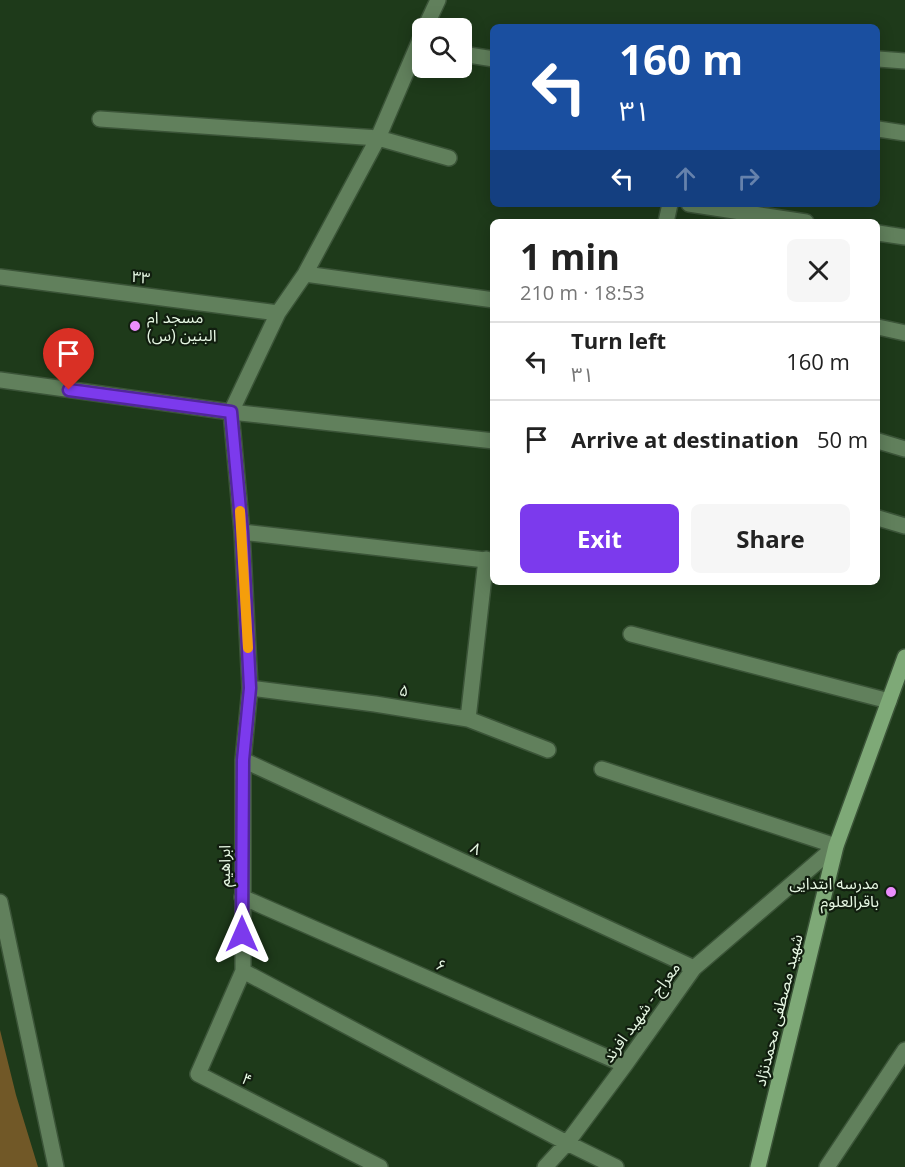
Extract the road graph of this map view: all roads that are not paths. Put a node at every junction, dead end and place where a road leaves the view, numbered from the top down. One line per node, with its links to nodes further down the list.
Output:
1 (438, 0): 2 (street)
2 (430, 18)
3 (472, 55): 4 (street)
4 (490, 58)
5 (880, 59): 6 (street)
6 (905, 61)
7 (412, 63): 11 (street)
8 (100, 118): 11 (street)
9 (880, 129): 10 (street)
10 (905, 133)
11 (378, 138): 12 (street); 17 (street)
12 (448, 158)
13 (708, 207): 14 (street)
14 (786, 219)
15 (880, 233): 16 (street)
16 (905, 237)
17 (304, 274): 19 (street); 20 (street)
18 (0, 278): 20 (street, ۳۳)
19 (490, 299)
20 (278, 313): 24 (street)
21 (880, 327): 22 (street)
22 (905, 333)
23 (0, 380): 24 (street)
24 (231, 412): 25 (street); 30 (street, ابراهیم)
25 (490, 441)
26 (880, 442): 27 (street)
27 (905, 449)
28 (880, 519): 29 (street)
29 (905, 526)
30 (242, 532): 31 (street); 34 (street, ابراهیم)
31 (490, 560): 36 (street)
32 (631, 634): 35 (street)
33 (905, 657): 35 (main road, شهید مصطفی محمدنژاد)
34 (250, 688): 36 (street, ۵); 38 (street, ابراهیم)
35 (889, 701): 40 (main road, شهید مصطفی محمدنژاد)
36 (468, 719): 37 (street, ۵)
37 (548, 750)
38 (243, 760): 41 (street, ابراهیم); 43 (street, ۸)
39 (602, 769): 40 (street)
40 (836, 846): 43 (street, معراج - شهید افرند); 52 (main road, شهید مصطفی محمدنژاد)
41 (242, 897): 44 (street, ابراهیم); 46 (street, ۶)
42 (0, 902): 48 (street)
43 (694, 968): 46 (street, معراج - شهید افرند)
44 (243, 971): 47 (street); 49 (street, ۴)
45 (905, 1050): 53 (street)
46 (625, 1065): 47 (street, معراج - شهید افرند)
47 (567, 1143): 50 (street, معراج - شهید افرند); 51 (street)
48 (56, 1167)
49 (380, 1167)
50 (545, 1167)
51 (616, 1167)
52 (758, 1167)
53 (827, 1167)

